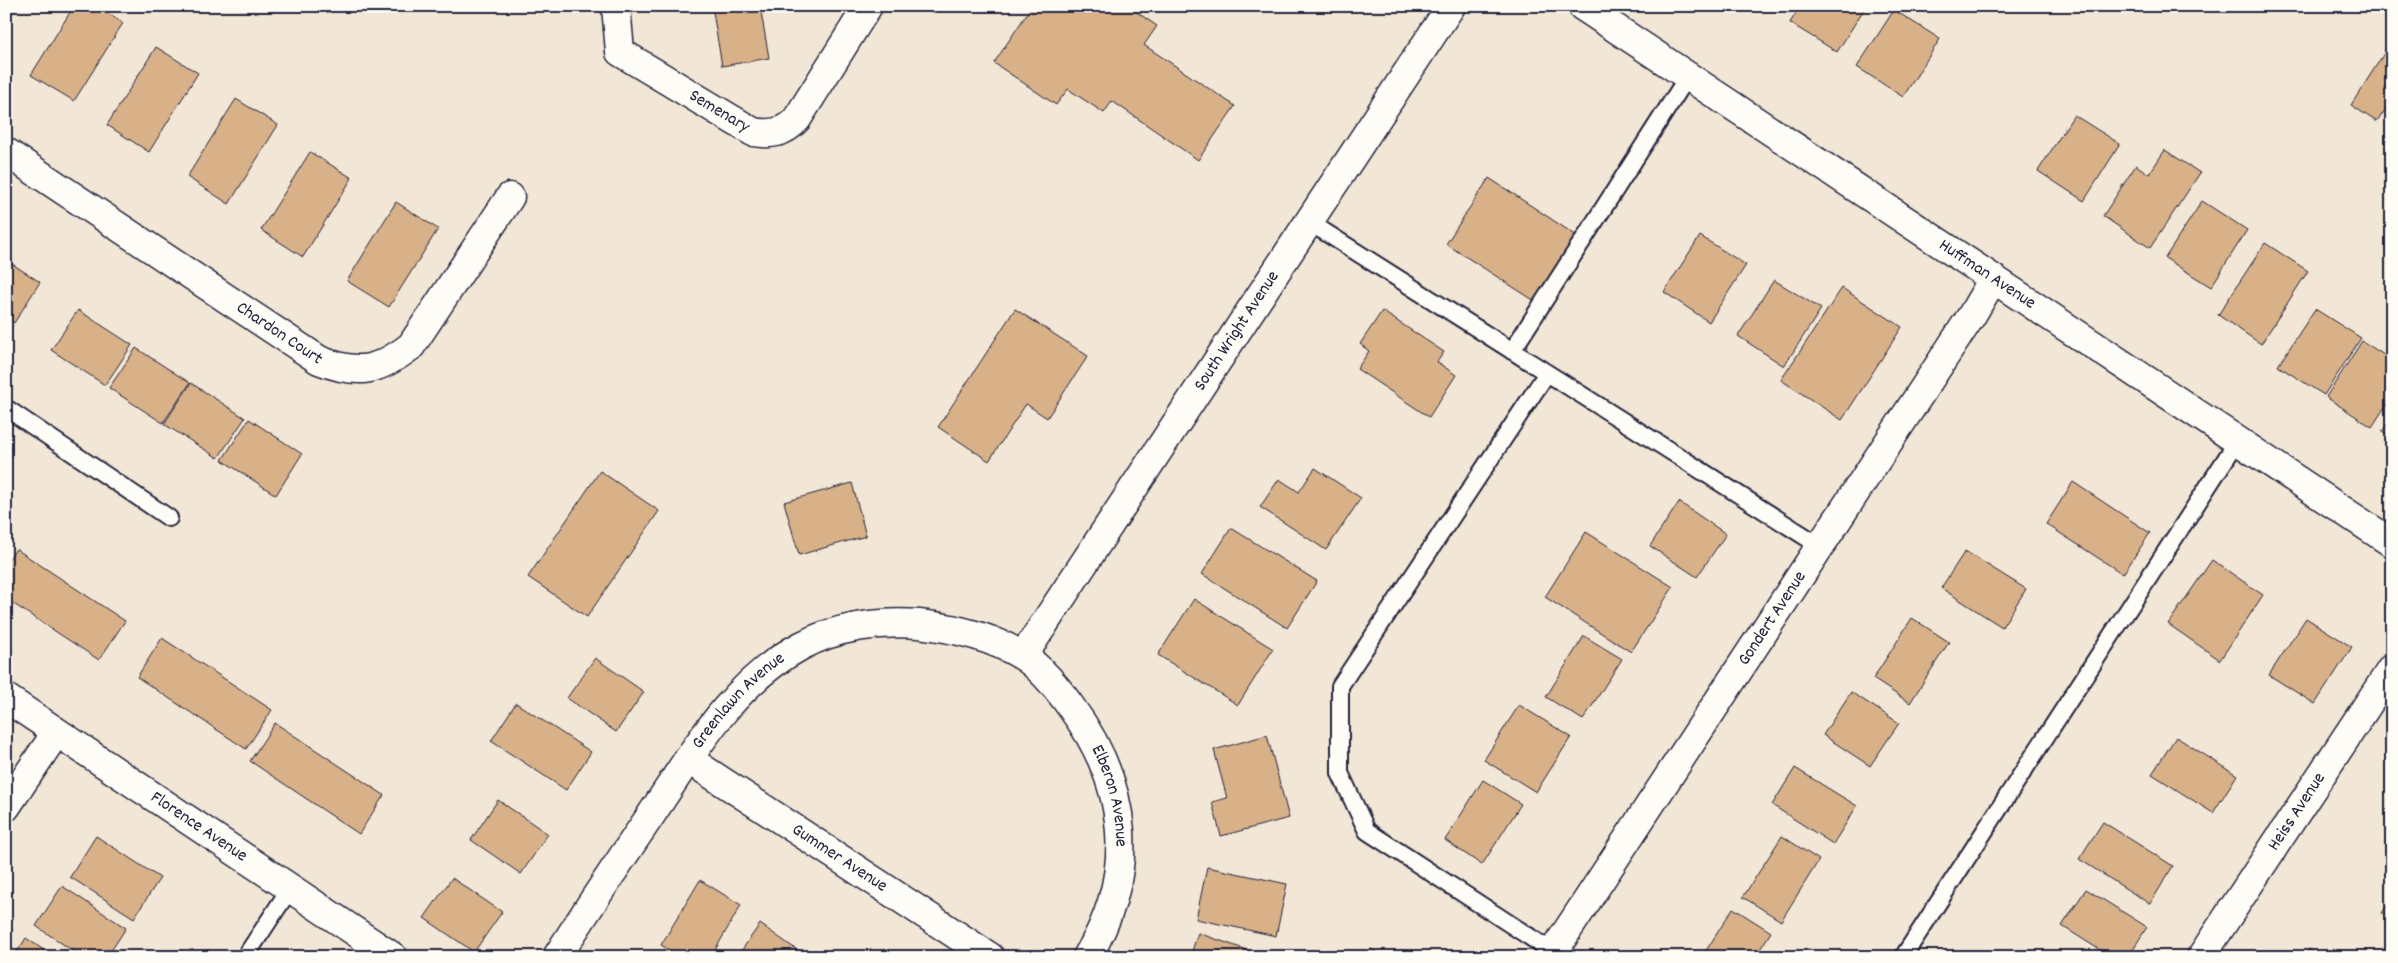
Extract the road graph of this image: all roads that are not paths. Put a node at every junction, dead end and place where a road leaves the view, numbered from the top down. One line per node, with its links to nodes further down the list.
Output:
1 (616, 6): 2 (street, Semenary)
2 (868, 6)
3 (1451, 6): 8 (street, South Wright Avenue)
4 (1582, 6): 5 (street, Huffman Avenue)
5 (1688, 76): 9 (street, Huffman Avenue); 10 (lane)
6 (6, 152): 7 (street, Chardon Court)
7 (510, 197)
8 (1310, 222): 10 (lane); 17 (street, South Wright Avenue)
9 (1993, 279): 13 (street, Huffman Avenue); 16 (street, Gondert Avenue)
10 (1512, 351): 11 (lane)
11 (1547, 373): 16 (lane); 24 (lane)
12 (6, 408): 14 (lane)
13 (2238, 440): 15 (street, Huffman Avenue); 30 (lane)
14 (169, 518)
15 (2391, 539)
16 (1820, 546): 24 (street, Gondert Avenue)
17 (1024, 656): 21 (street, Greenlawn Avenue); 29 (street, Elberon Avenue)
18 (2392, 668): 31 (street, Heiss Avenue)
19 (6, 698): 20 (street, Florence Avenue)
20 (56, 733): 22 (street); 23 (street, Florence Avenue)
21 (688, 759): 27 (street, Greenlawn Avenue); 28 (street, Gummer Avenue)
22 (6, 807)
23 (291, 887): 25 (lane); 26 (street, Florence Avenue)
24 (1551, 955)
25 (245, 957)
26 (393, 957)
27 (557, 957)
28 (990, 957)
29 (1087, 957)
30 (1903, 957)
31 (2202, 957)

